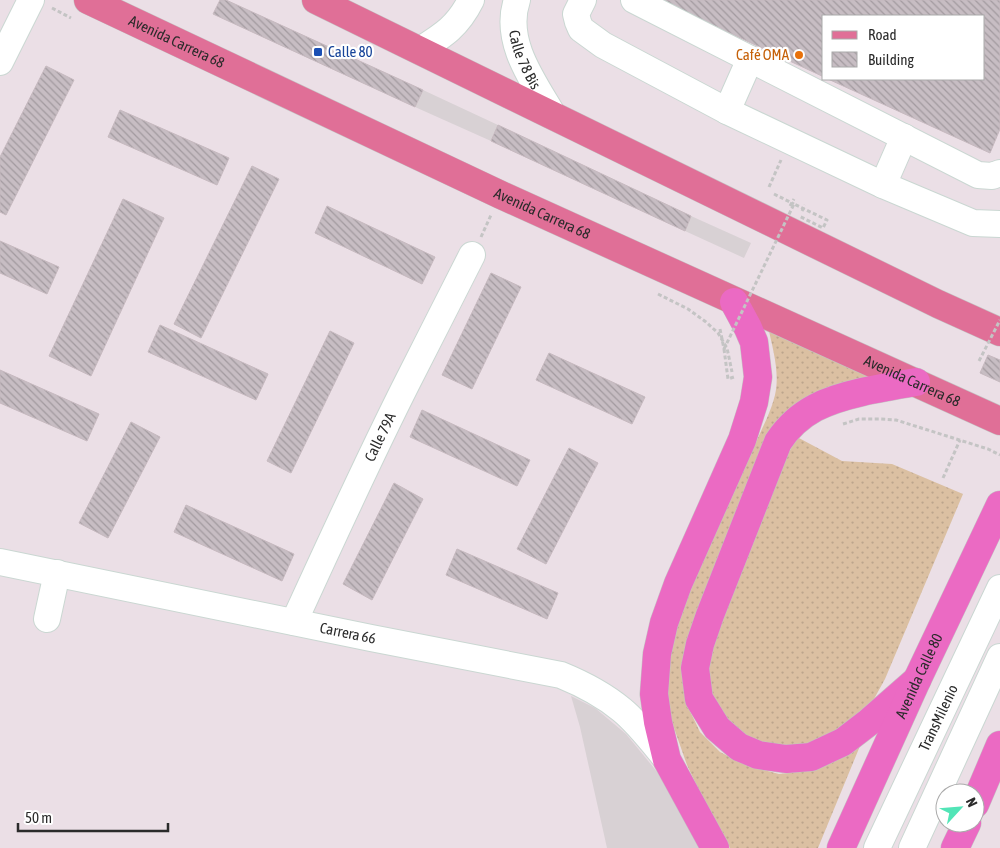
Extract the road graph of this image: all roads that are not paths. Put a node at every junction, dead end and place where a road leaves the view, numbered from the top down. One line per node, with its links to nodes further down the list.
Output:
1 (31, 0): 10 (street)
2 (88, 0): 18 (main road, Avenida Carrera 68)
3 (316, 0): 8 (main road)
4 (471, 0): 8 (street)
5 (517, 0): 12 (street, Calle 78 Bis)
6 (583, 0): 11 (street)
7 (634, 0): 9 (street)
8 (420, 50): 12 (main road)
9 (750, 59): 11 (street); 13 (street)
10 (0, 62)
11 (727, 111): 15 (street)
12 (553, 115): 19 (main road)
13 (904, 137): 14 (street); 15 (street)
14 (1000, 173)
15 (883, 185): 16 (street)
16 (1000, 224)
17 (472, 255): 27 (street, Calle 79A)
18 (734, 302): 20 (main road, Avenida Carrera 68); 31 (highway)
19 (1000, 332)
20 (916, 382): 21 (main road, Avenida Carrera 68); 29 (highway)
21 (1000, 421)
22 (1000, 505): 29 (highway, Avenida Calle 80)
23 (0, 562): 24 (street, Carrera 66)
24 (57, 573): 26 (street); 27 (street, Carrera 66)
25 (1000, 588): 37 (street, TransMilenio)
26 (47, 619)
27 (294, 622): 31 (street, Carrera 66)
28 (1000, 657): 38 (street, TransMilenio)
29 (917, 680): 36 (highway, Avenida Calle 80)
30 (1000, 745): 33 (highway)
31 (667, 760): 35 (highway)
32 (1000, 779): 34 (highway)
33 (984, 783)
34 (985, 801)
35 (715, 848)
36 (841, 848)
37 (877, 848)
38 (912, 848)

